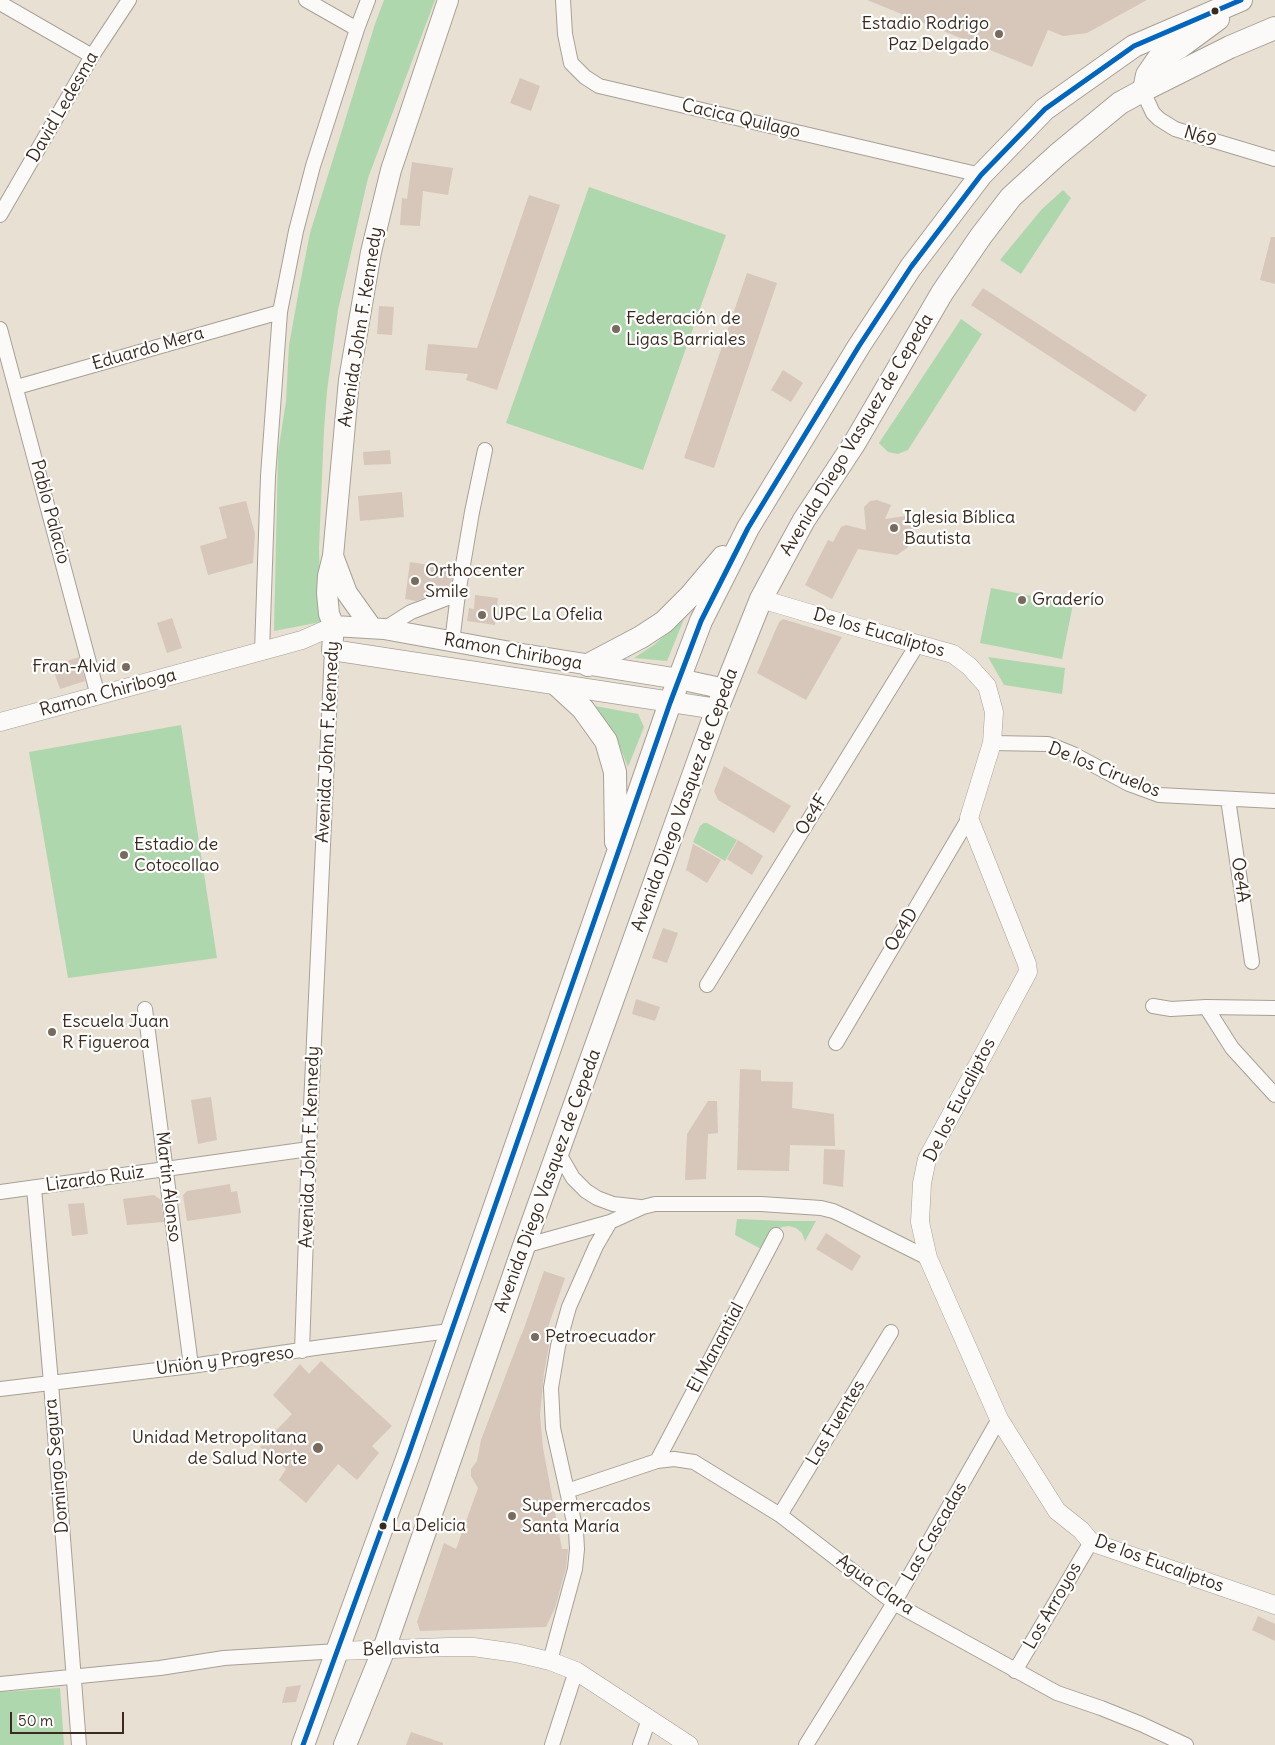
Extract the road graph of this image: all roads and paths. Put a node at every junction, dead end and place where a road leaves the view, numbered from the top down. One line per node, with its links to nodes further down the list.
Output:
1 (129, 0): 10 (street, David Ledesma)
2 (306, 0): 8 (street)
3 (368, 0): 8 (street)
4 (448, 0): 20 (main road, Avenida John F. Kennedy)
5 (563, 0): 13 (street, Cacica Quilago)
6 (1238, 1): 11 (main road); 13 (main road)
7 (0, 3): 10 (street)
8 (357, 28): 15 (street)
9 (1275, 28): 11 (main road, Avenida Diego Vasquez de Cepeda)
10 (92, 56): 14 (street, David Ledesma)
11 (1144, 90): 12 (street, N69); 22 (main road, Avenida Diego Vasquez de Cepeda)
12 (1275, 159)
13 (981, 175): 19 (main road)
14 (0, 215)
15 (280, 312): 17 (street, Eduardo Mera); 29 (street)
16 (0, 329): 17 (street, Pablo Palacio)
17 (16, 386): 34 (street, Pablo Palacio)
18 (485, 450): 21 (street)
19 (748, 528): 30 (main road); 31 (main road)
20 (333, 556): 23 (main road, Avenida John F. Kennedy); 24 (main road)
21 (458, 594): 24 (street); 26 (street)
22 (761, 598): 27 (street, De los Eucaliptos); 33 (main road, Avenida Diego Vasquez de Cepeda)
23 (334, 626): 24 (main road, Ramon Chiriboga); 25 (street, Ramon Chiriboga); 28 (main road, Avenida John F. Kennedy)
24 (378, 629): 26 (main road, Ramon Chiriboga)
25 (302, 640): 28 (street, Ramon Chiriboga); 29 (street, Ramon Chiriboga)
26 (452, 642): 30 (main road, Ramon Chiriboga)
27 (916, 645): 38 (street, De los Eucaliptos); 44 (street, Oe4F)
28 (332, 650): 32 (main road, Ramon Chiriboga); 51 (street, Avenida John F. Kennedy)
29 (262, 651): 34 (street, Ramon Chiriboga)
30 (588, 665): 31 (main road, Ramon Chiriboga)
31 (679, 679): 33 (main road, Ramon Chiriboga); 35 (main road)
32 (558, 686): 35 (main road, Ramon Chiriboga); 42 (main road)
33 (725, 689): 36 (main road, Avenida Diego Vasquez de Cepeda)
34 (98, 696): 37 (street, Ramon Chiriboga)
35 (670, 703): 36 (main road, Ramon Chiriboga); 42 (main road)
36 (717, 709): 52 (main road, Avenida Diego Vasquez de Cepeda)
37 (0, 722)
38 (992, 743): 39 (street, De los Ciruelos); 41 (street, De los Eucaliptos)
39 (1228, 799): 40 (street, De los Ciruelos); 43 (street, Oe4A)
40 (1275, 801)
41 (969, 818): 49 (street, Oe4D); 60 (street, De los Eucaliptos)
42 (617, 857): 61 (main road)
43 (1252, 962)
44 (707, 985)
45 (1153, 1006): 46 (street)
46 (1206, 1007): 47 (street); 50 (street)
47 (1275, 1008)
48 (144, 1009): 53 (street, Martin Alonso)
49 (836, 1043)
50 (1275, 1095)
51 (309, 1149): 53 (street, Lizardo Ruiz); 63 (street, Avenida John F. Kennedy)
52 (558, 1152): 56 (street); 59 (main road, Avenida Diego Vasquez de Cepeda)
53 (166, 1169): 54 (street, Lizardo Ruiz); 64 (street, Martin Alonso)
54 (34, 1188): 55 (street, Lizardo Ruiz); 65 (street, Domingo Segura)
55 (0, 1192)
56 (643, 1207): 57 (street); 60 (street)
57 (610, 1222): 59 (street); 69 (street)
58 (776, 1236): 68 (street, El Manantial)
59 (524, 1246): 74 (main road, Avenida Diego Vasquez de Cepeda)
60 (928, 1258): 67 (street, De los Eucaliptos)
61 (450, 1331): 63 (street, Unión y Progreso); 75 (main road)
62 (892, 1332): 70 (street, Las Fuentes)
63 (302, 1351): 64 (street, Unión y Progreso)
64 (191, 1366): 65 (street, Unión y Progreso)
65 (51, 1383): 66 (street, Unión y Progreso); 79 (street, Domingo Segura)
66 (0, 1389)
67 (999, 1419): 71 (street, De los Eucaliptos); 72 (street, Las Cascadas)
68 (657, 1461): 69 (street, Agua Clara); 70 (street, Agua Clara)
69 (567, 1491): 76 (street)
70 (780, 1515): 72 (street, Agua Clara)
71 (1091, 1542): 73 (street, De los Eucaliptos); 78 (street, Los Arroyos)
72 (894, 1603): 78 (street, Agua Clara); 88 (street, Las Cascadas)
73 (1274, 1603)
74 (384, 1649): 75 (street, Bellavista); 76 (street, Bellavista); 84 (main road, Avenida Diego Vasquez de Cepeda)
75 (338, 1651): 79 (street, Bellavista); 83 (main road)
76 (550, 1661): 77 (street, Bellavista)
77 (576, 1671): 81 (street, Bellavista); 85 (street)
78 (1015, 1671): 89 (street, Agua Clara)
79 (74, 1676): 80 (street, Bellavista); 82 (street, Domingo Segura)
80 (0, 1684)
81 (648, 1719): 86 (street); 87 (street, Bellavista)
82 (79, 1745)
83 (303, 1745)
84 (345, 1745)
85 (552, 1745)
86 (640, 1745)
87 (689, 1745)
88 (806, 1745)
89 (1186, 1745)

